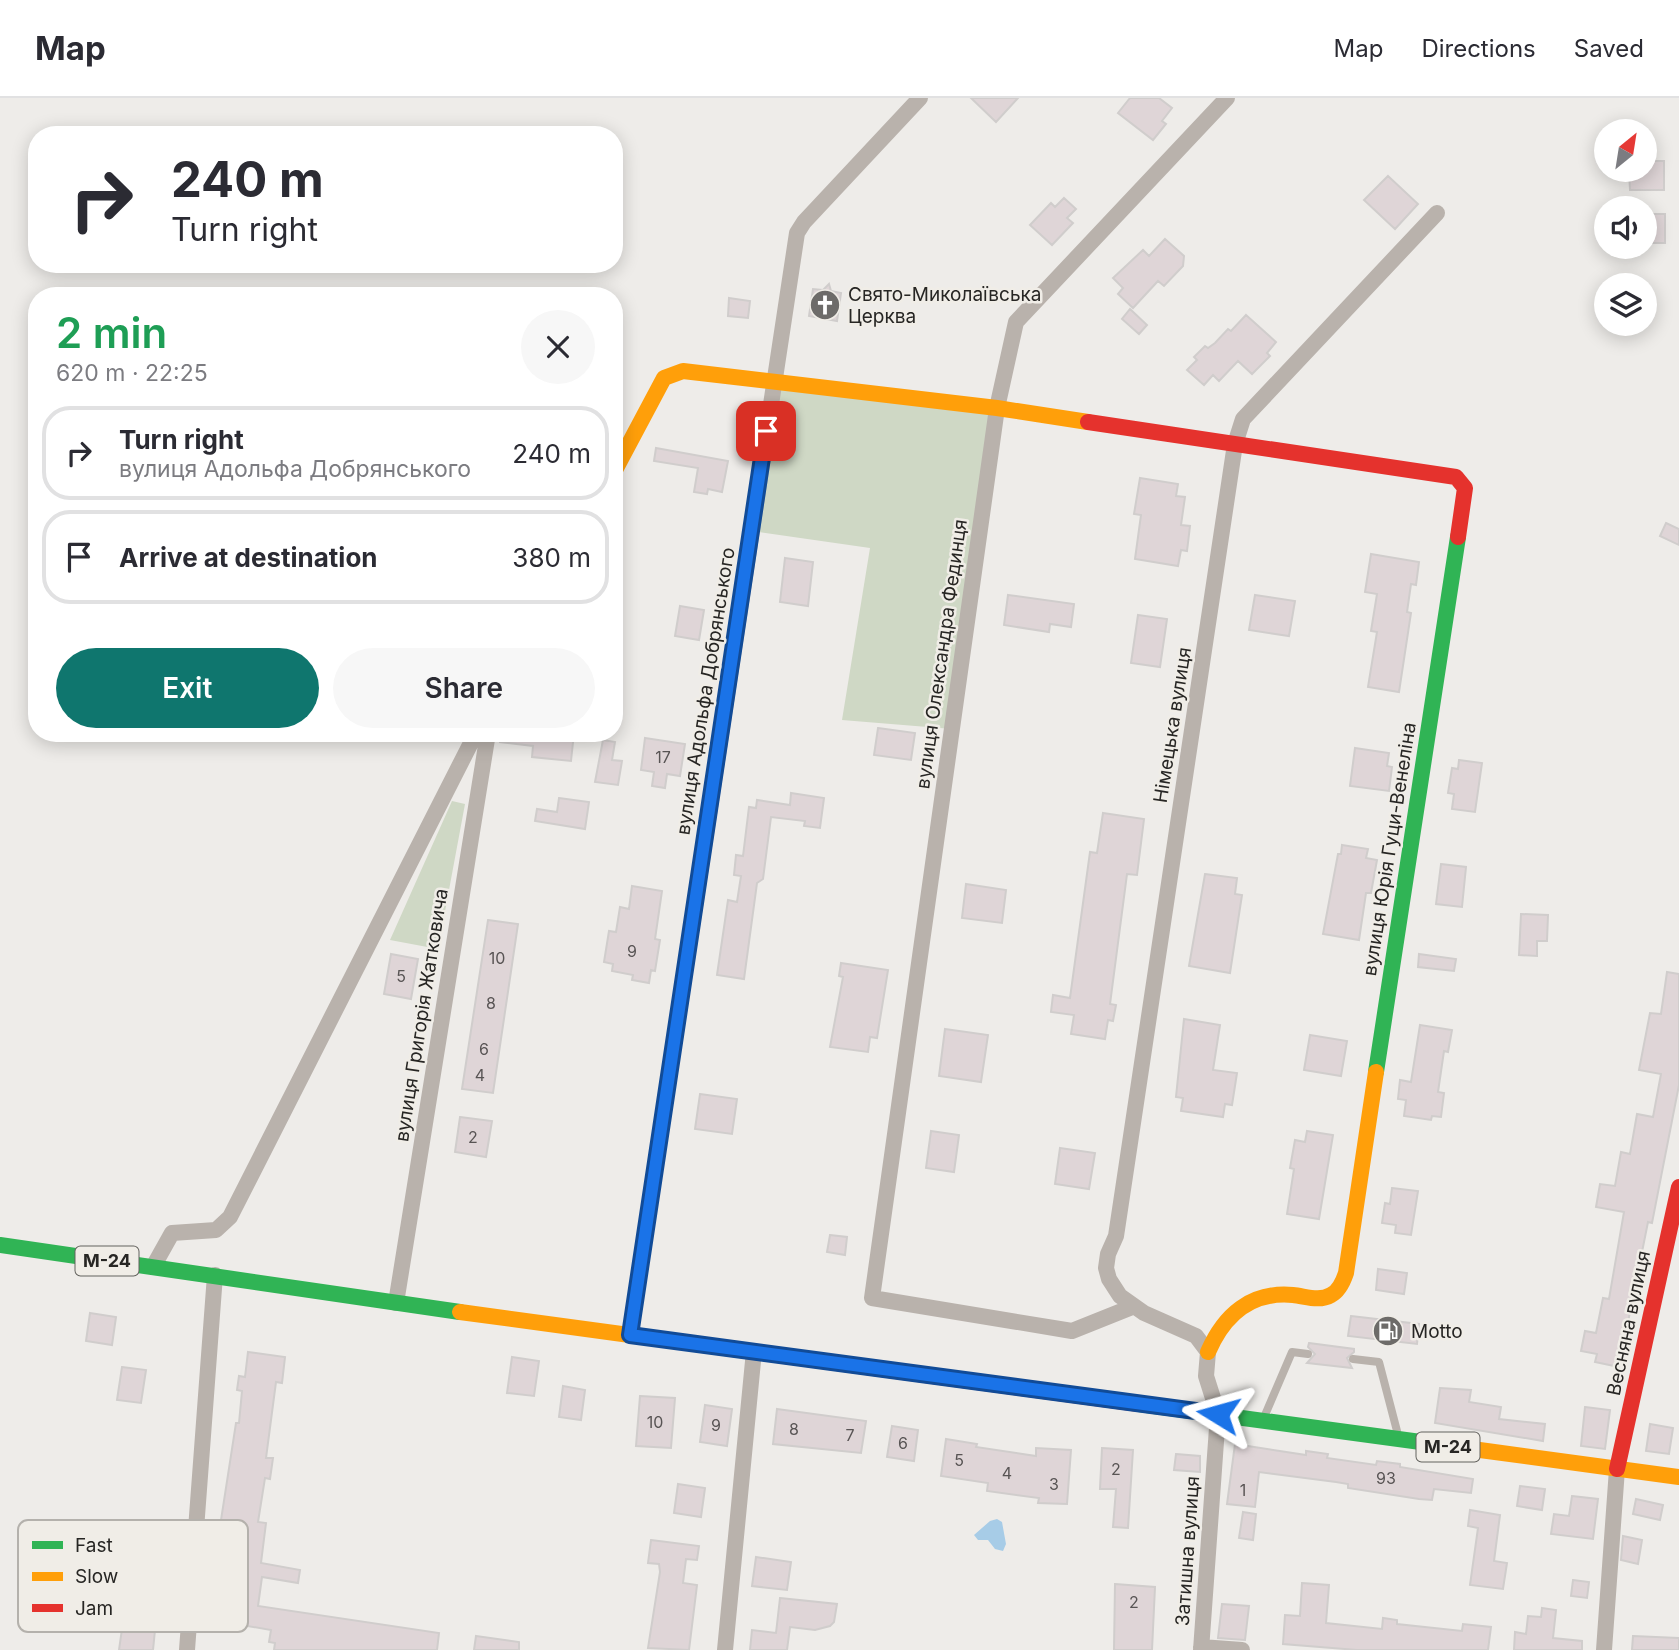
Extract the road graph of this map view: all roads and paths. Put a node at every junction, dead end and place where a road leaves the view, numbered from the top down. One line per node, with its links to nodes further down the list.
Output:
1 (920, 98): 4 (street, вулиця Адольфа Добрянського)
2 (1227, 98): 5 (street, вулиця Олександра Фединця)
3 (1437, 213): 6 (street, Німецька вулиця)
4 (773, 381): 5 (main road); 7 (main road); 16 (street, вулиця Адольфа Добрянського)
5 (997, 408): 6 (main road); 15 (street, вулиця Олександра Фединця)
6 (1236, 444): 15 (street, Німецька вулиця); 18 (main road, вулиця Юрія Гуци-Венеліна)
7 (623, 455)
8 (471, 742): 12 (street)
9 (487, 742): 14 (street, вулиця Григорія Жатковича)
10 (1679, 1187): 24 (main road, Весняна вулиця)
11 (0, 1245): 12 (main road, М-24)
12 (153, 1267): 13 (main road, М-24)
13 (215, 1275): 14 (main road, М-24); 26 (street)
14 (396, 1303): 16 (main road, М-24)
15 (1132, 1307): 18 (street)
16 (630, 1335): 17 (main road, М-24)
17 (754, 1351): 21 (main road, М-24); 30 (street)
18 (1208, 1352): 21 (street)
19 (1308, 1354): 22 (lane)
20 (1353, 1359): 23 (lane)
21 (1218, 1414): 22 (main road, М-24); 28 (street, Затишна вулиця)
22 (1263, 1420): 23 (main road, М-24)
23 (1399, 1440): 24 (main road, М-24)
24 (1617, 1469): 25 (main road, М-24); 32 (street)
25 (1679, 1477)
26 (197, 1520)
27 (188, 1632): 29 (street)
28 (1201, 1648): 31 (street)
29 (187, 1650)
30 (725, 1650)
31 (1242, 1650)
32 (1604, 1650)

